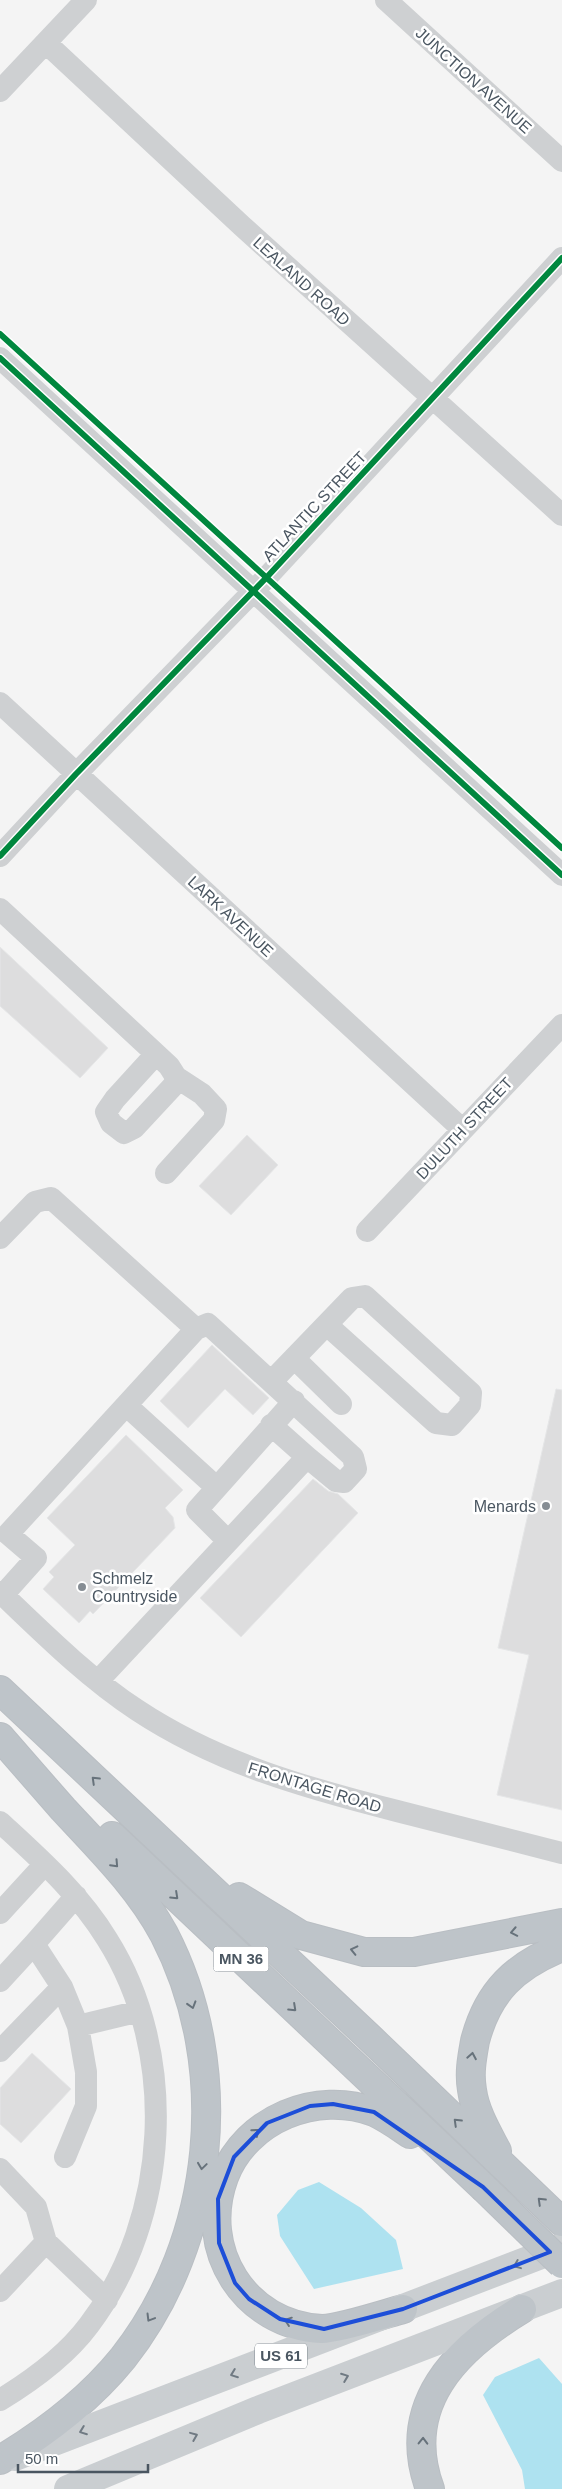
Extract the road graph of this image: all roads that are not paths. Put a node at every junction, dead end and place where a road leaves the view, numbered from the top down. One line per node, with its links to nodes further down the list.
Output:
1 (86, 0): 3 (street)
2 (386, 0): 5 (street, JUNCTION AVENUE)
3 (46, 43): 4 (street); 8 (street, LEALAND ROAD)
4 (0, 91)
5 (562, 161)
6 (562, 258): 8 (street, ATLANTIC STREET)
7 (0, 358): 10 (street)
8 (433, 398): 9 (street, LEALAND ROAD); 10 (street, ATLANTIC STREET)
9 (562, 515)
10 (253, 590): 12 (street, ATLANTIC STREET); 14 (street)
11 (0, 703): 12 (street, LARK AVENUE)
12 (76, 774): 13 (street, ATLANTIC STREET); 19 (street, LARK AVENUE)
13 (0, 856)
14 (562, 875)
15 (0, 909): 17 (street)
16 (562, 1025): 19 (street, DULUTH STREET)
17 (156, 1054): 18 (street); 18 (street)
18 (176, 1077): 20 (street)
19 (462, 1129): 21 (street, DULUTH STREET)
20 (166, 1172)
21 (367, 1231)
22 (0, 1238): 24 (street)
23 (327, 1325): 23 (street); 25 (street)
24 (196, 1329): 26 (street); 29 (street)
25 (294, 1358): 26 (street); 28 (street)
26 (272, 1381): 27 (street)
27 (294, 1401): 30 (street); 31 (street)
28 (341, 1404)
29 (127, 1406): 32 (street); 34 (street)
30 (271, 1425): 31 (street); 32 (street)
31 (307, 1457): 33 (street)
32 (216, 1488): 33 (street)
33 (227, 1540): 35 (street)
34 (2, 1593): 35 (street, FRONTAGE ROAD)
35 (98, 1681): 41 (street, FRONTAGE ROAD)
36 (0, 1690): 39 (highway, MN 36, one-way to 36)
37 (0, 1730): 56 (highway, MN 36, one-way to 56)
38 (0, 1737): 67 (highway, one-way to 67)
39 (130, 1814): 45 (highway, one-way to 39); 55 (highway, MN 36, one-way to 39)
40 (0, 1822): 42 (street)
41 (562, 1852)
42 (45, 1864): 43 (street); 44 (street)
43 (76, 1896): 46 (street); 50 (street)
44 (0, 1913)
45 (562, 1923)
46 (34, 1944): 48 (street); 49 (street)
47 (562, 1947): 55 (highway, one-way to 47)
48 (0, 1981)
49 (62, 1987): 51 (street); 52 (street)
50 (140, 2011): 51 (street); 63 (street)
51 (78, 2026): 53 (street)
52 (0, 2051)
53 (65, 2157)
54 (0, 2169): 58 (street)
55 (512, 2174): 57 (highway, MN 36, one-way to 55)
56 (483, 2187): 60 (highway, MN 36, bridge); 64 (highway, one-way to 56)
57 (562, 2222)
58 (46, 2242): 61 (street); 63 (street)
59 (562, 2247): 64 (main road, US 61, one-way to 64)
60 (562, 2264)
61 (0, 2291)
62 (562, 2293): 65 (main road, US 61)
63 (107, 2300): 66 (street)
64 (403, 2309): 67 (main road, US 61, one-way to 67)
65 (522, 2309): 68 (main road, US 61, one-way to 65); 69 (highway, one-way to 65)
66 (0, 2400)
67 (0, 2461)
68 (68, 2489)
69 (430, 2489)

